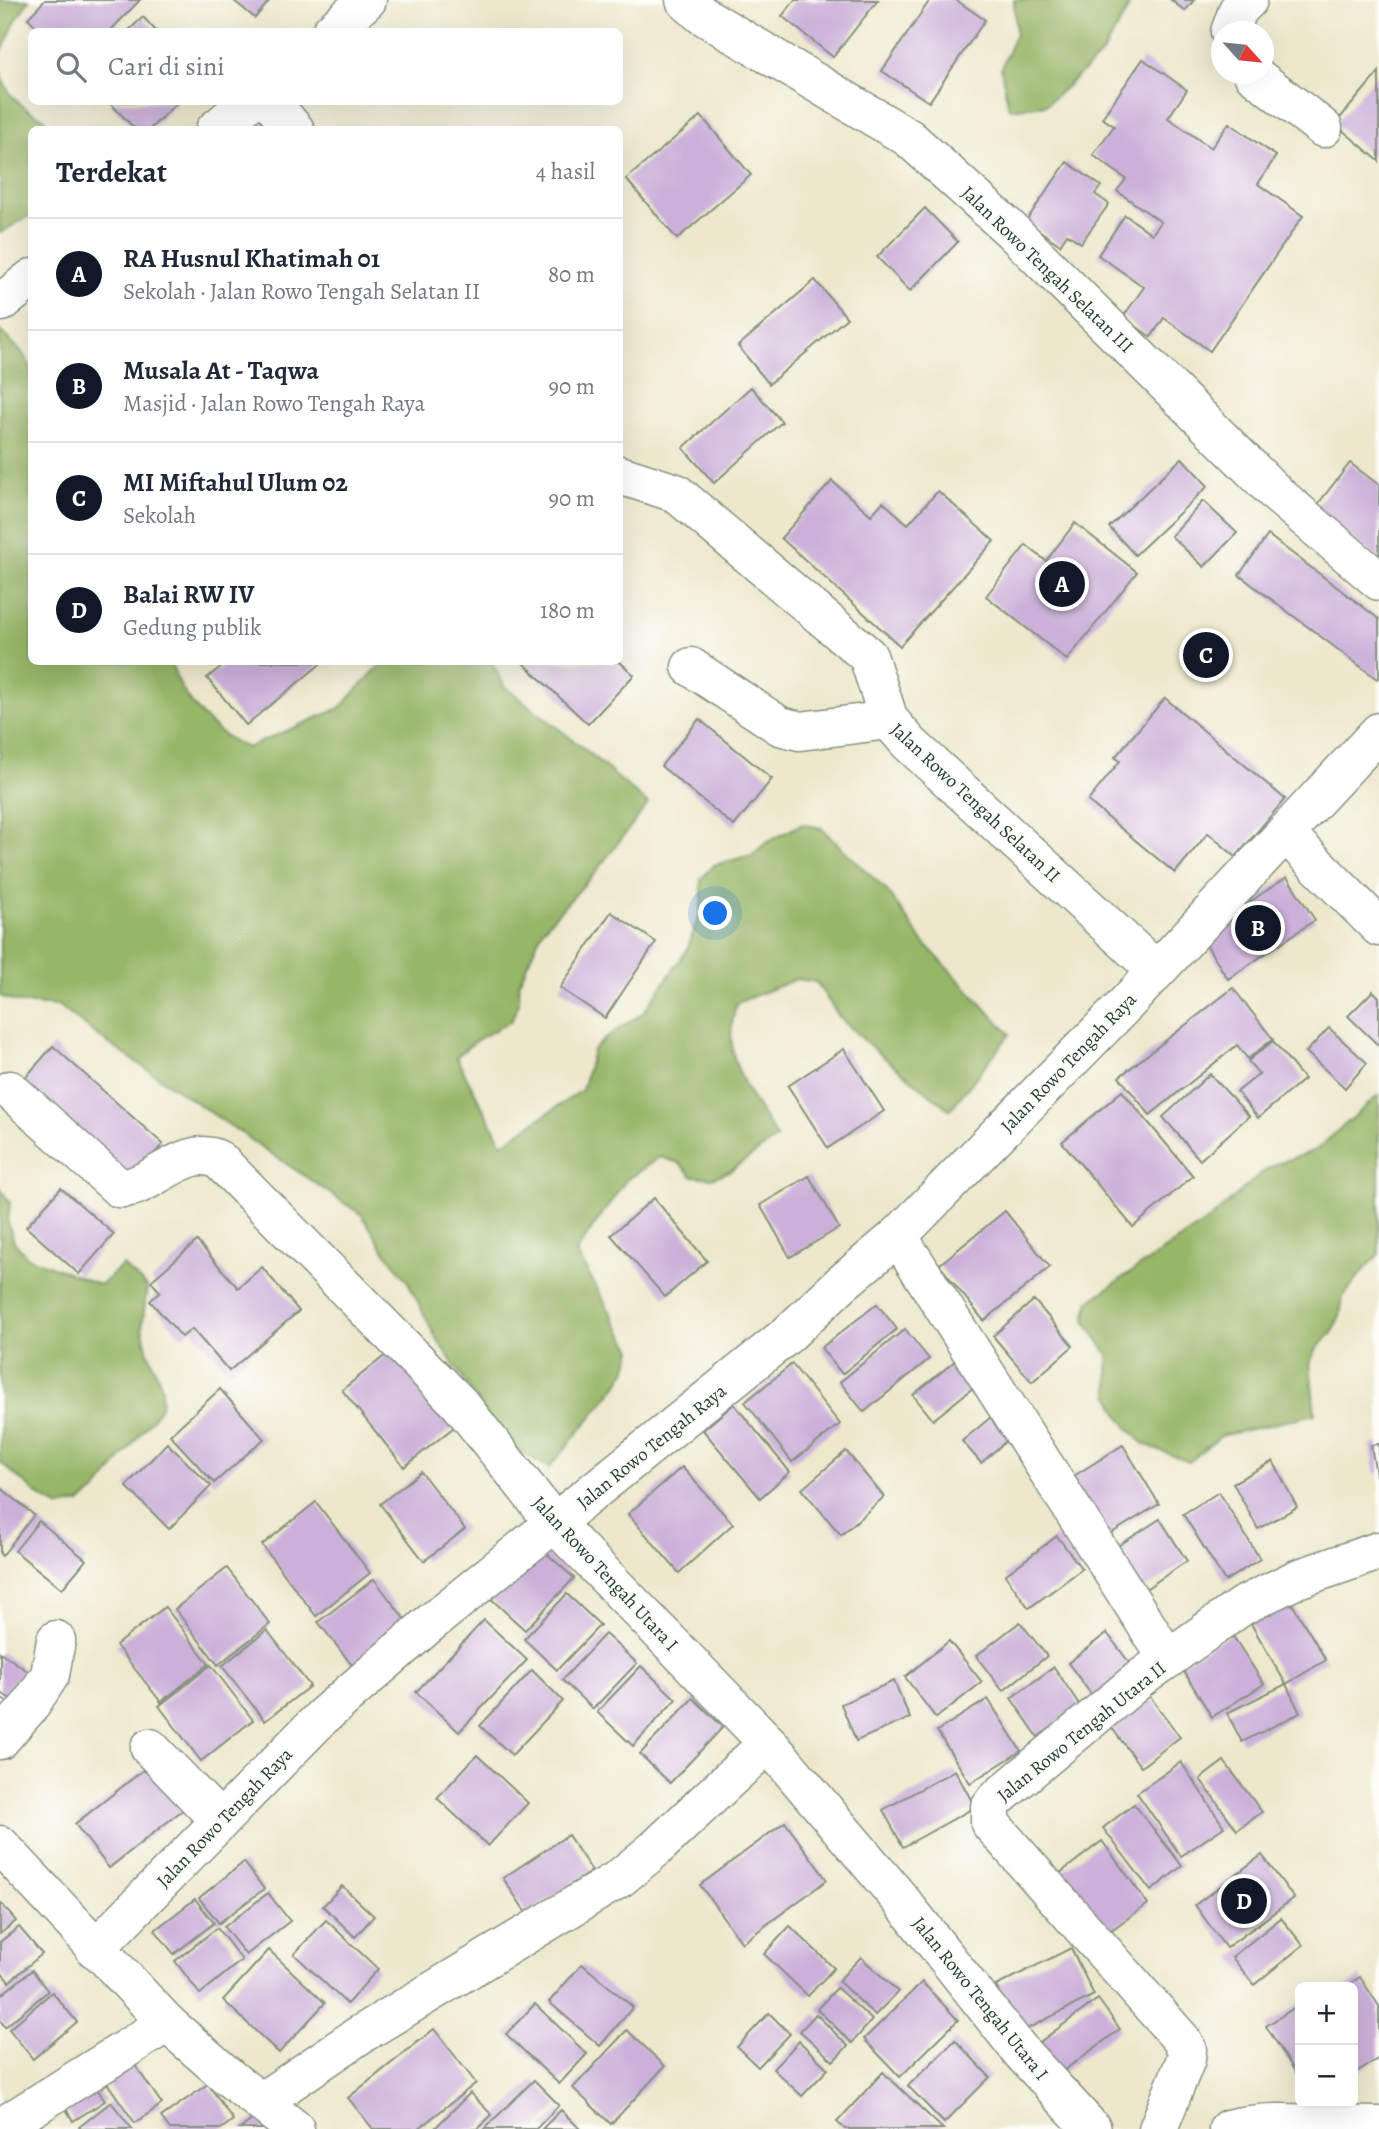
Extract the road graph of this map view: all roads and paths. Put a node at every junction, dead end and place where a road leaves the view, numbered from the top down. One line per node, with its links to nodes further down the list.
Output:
1 (367, 0): 5 (street)
2 (685, 0): 15 (street, Jalan Rowo Tengah Selatan III)
3 (1248, 0): 4 (street)
4 (1234, 21)
5 (336, 28)
6 (1266, 84): 11 (street)
7 (245, 105): 9 (street)
8 (274, 105): 10 (street)
9 (220, 126)
10 (292, 126)
11 (1323, 128)
12 (28, 281): 13 (street)
13 (2, 302)
14 (623, 476): 17 (street, Jalan Rowo Tengah Selatan II)
15 (1379, 581)
16 (691, 667): 17 (street)
17 (889, 720): 21 (street, Jalan Rowo Tengah Selatan II)
18 (1379, 732): 19 (street, Jalan Rowo Tengah Raya)
19 (1285, 833): 20 (street); 21 (street, Jalan Rowo Tengah Raya)
20 (1379, 927)
21 (1156, 970): 23 (street, Jalan Rowo Tengah Raya)
22 (10, 1090): 24 (street, Jalan Rowo Tengah Utara I)
23 (898, 1236): 24 (street, Jalan Rowo Tengah Raya); 27 (street)
24 (555, 1524): 29 (street, Jalan Rowo Tengah Utara I); 31 (street, Jalan Rowo Tengah Raya)
25 (1379, 1551): 27 (street, Jalan Rowo Tengah Utara II)
26 (56, 1640): 28 (street)
27 (1168, 1659): 41 (street, Jalan Rowo Tengah Utara II)
28 (0, 1740)
29 (768, 1743): 35 (street); 40 (street, Jalan Rowo Tengah Utara I)
30 (150, 1748): 31 (street)
31 (220, 1821): 33 (street, Jalan Rowo Tengah Raya)
32 (0, 1845): 33 (street)
33 (95, 1949): 34 (street)
34 (167, 2023): 35 (street); 36 (street)
35 (261, 2102): 39 (street)
36 (38, 2118): 38 (street)
37 (1379, 2126): 42 (street)
38 (0, 2128)
39 (295, 2129)
40 (1092, 2129)
41 (1158, 2129)
42 (1228, 2129)

